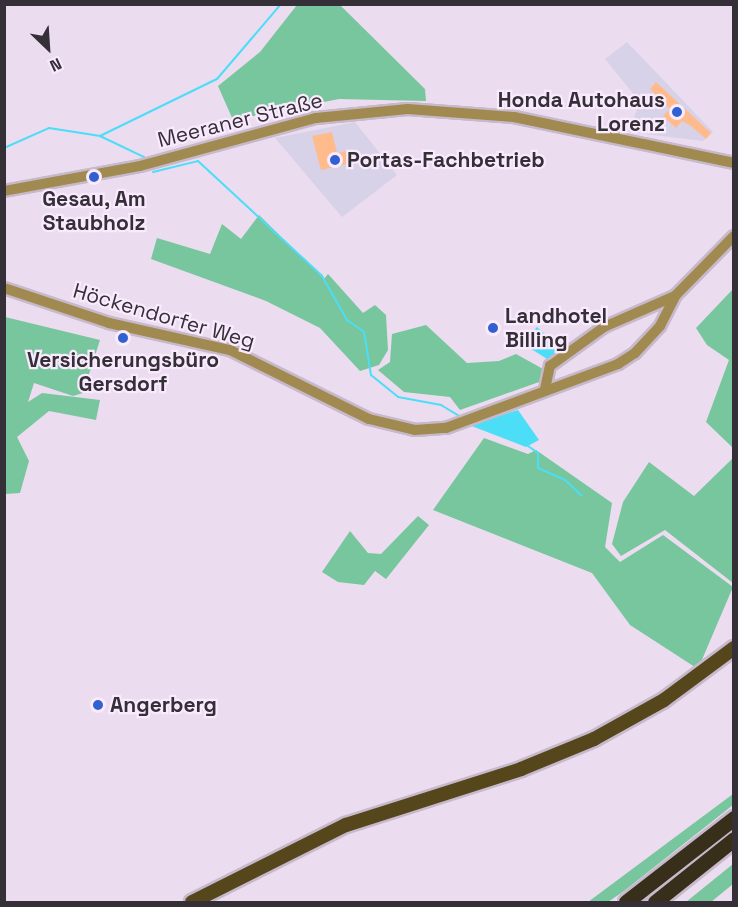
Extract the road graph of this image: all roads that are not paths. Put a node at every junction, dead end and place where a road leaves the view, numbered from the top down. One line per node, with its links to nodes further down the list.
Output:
1 (734, 163): 2 (street, Meeraner Straße)
2 (4, 191)
3 (734, 236): 5 (street, Höckendorfer Weg)
4 (4, 288): 6 (street, Höckendorfer Weg)
5 (675, 296): 6 (street); 6 (street, Höckendorfer Weg)
6 (545, 389)
7 (734, 648): 11 (main road)
8 (734, 818): 12 (highway)
9 (734, 839): 10 (highway)
10 (701, 866): 13 (highway); 14 (highway)
11 (192, 903)
12 (626, 903)
13 (655, 903)
14 (671, 903)

